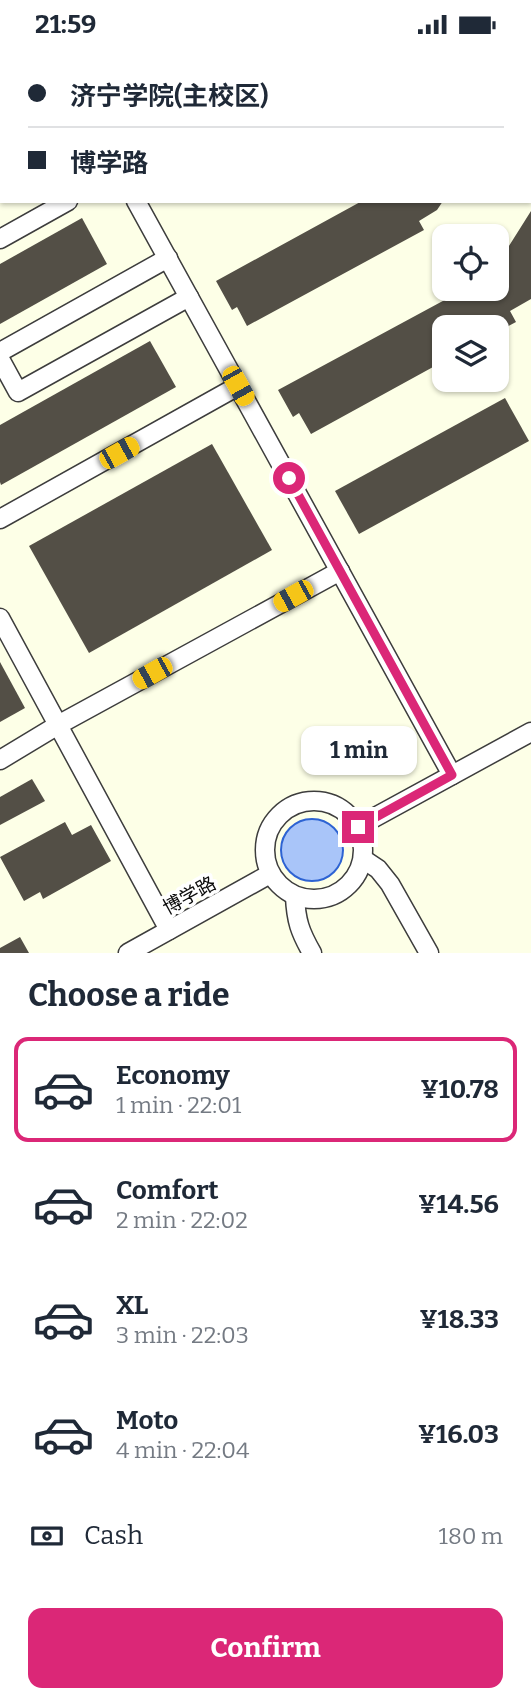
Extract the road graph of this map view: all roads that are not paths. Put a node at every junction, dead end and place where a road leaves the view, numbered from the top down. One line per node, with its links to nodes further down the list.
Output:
1 (64, 203): 3 (street)
2 (137, 203): 4 (street)
3 (0, 239)
4 (168, 258): 5 (street); 6 (street)
5 (189, 297): 7 (street); 8 (street)
6 (0, 352)
7 (0, 359)
8 (238, 386): 9 (street); 10 (street)
9 (0, 519)
10 (340, 571): 12 (street); 15 (street)
11 (0, 618): 12 (street)
12 (58, 725): 14 (street); 20 (street)
13 (531, 732): 15 (street)
14 (0, 760)
15 (452, 775): 16 (street)
16 (358, 827): 17 (street); 18 (street)
17 (363, 859): 19 (street); 23 (street)
18 (270, 874): 19 (street); 20 (street, 博学路)
19 (295, 896): 22 (street)
20 (165, 933): 21 (street, 博学路)
21 (128, 953)
22 (312, 953)
23 (429, 953)

